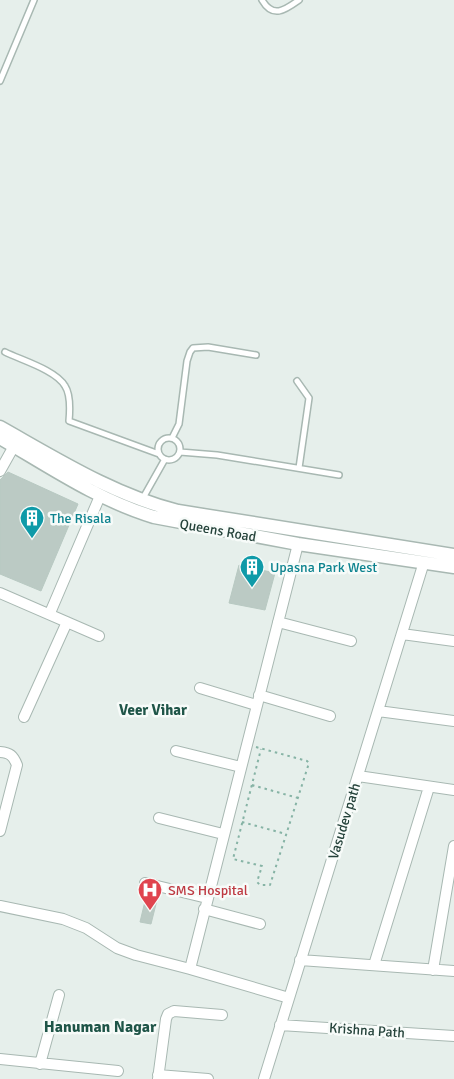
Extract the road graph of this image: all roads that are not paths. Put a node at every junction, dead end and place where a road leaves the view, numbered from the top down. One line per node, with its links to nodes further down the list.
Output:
1 (34, 0): 4 (lane)
2 (262, 0): 3 (lane)
3 (299, 0)
4 (0, 81)
5 (5, 352): 13 (lane)
6 (256, 355): 10 (lane)
7 (297, 382): 15 (lane)
8 (0, 427): 19 (street, Queens Road)
9 (0, 438): 11 (street, Queens Road)
10 (172, 438): 12 (lane); 13 (lane)
11 (14, 446): 16 (street); 18 (street, Queens Road)
12 (180, 452): 14 (lane); 15 (lane)
13 (159, 454): 14 (lane)
14 (164, 459): 19 (lane)
15 (299, 468): 17 (lane)
16 (0, 471)
17 (339, 475)
18 (100, 496): 19 (street, Queens Road); 25 (street)
19 (138, 506): 20 (street, Queens Road); 21 (street, Queens Road)
20 (298, 544): 22 (street, Queens Road); 27 (street)
21 (454, 555)
22 (424, 562): 23 (street, Queens Road); 28 (street, Vasudev path)
23 (454, 567)
24 (0, 593): 25 (street)
25 (50, 613): 26 (street)
26 (67, 622): 29 (street); 36 (street)
27 (278, 622): 30 (street); 33 (street)
28 (402, 634): 31 (street); 34 (street, Vasudev path)
29 (99, 636)
30 (352, 641)
31 (454, 641)
32 (200, 688): 33 (street)
33 (258, 700): 35 (street); 40 (street)
34 (378, 711): 37 (street); 41 (street, Vasudev path)
35 (330, 716)
36 (24, 717)
37 (454, 721)
38 (176, 751): 40 (street)
39 (0, 752): 45 (street)
40 (240, 767): 46 (street)
41 (358, 776): 42 (street); 53 (street, Vasudev path)
42 (429, 787): 43 (street); 54 (street)
43 (454, 790)
44 (159, 818): 46 (street)
45 (0, 831)
46 (223, 834): 49 (street)
47 (454, 846): 56 (street)
48 (145, 883): 49 (street)
49 (207, 898): 51 (street)
50 (0, 906): 55 (street)
51 (204, 909): 52 (street); 55 (street)
52 (260, 924)
53 (300, 960): 54 (street); 59 (street, Vasudev path)
54 (374, 965): 56 (street)
55 (190, 968): 59 (street)
56 (433, 970): 57 (street)
57 (454, 972)
58 (59, 995): 64 (street)
59 (289, 998): 61 (street, Vasudev path)
60 (222, 1015): 66 (street)
61 (280, 1025): 62 (street, Krishna Path); 68 (street, Vasudev path)
62 (454, 1036)
63 (0, 1059): 64 (street)
64 (40, 1064): 65 (street)
65 (118, 1071)
66 (158, 1077): 67 (street)
67 (208, 1079)
68 (264, 1079)

